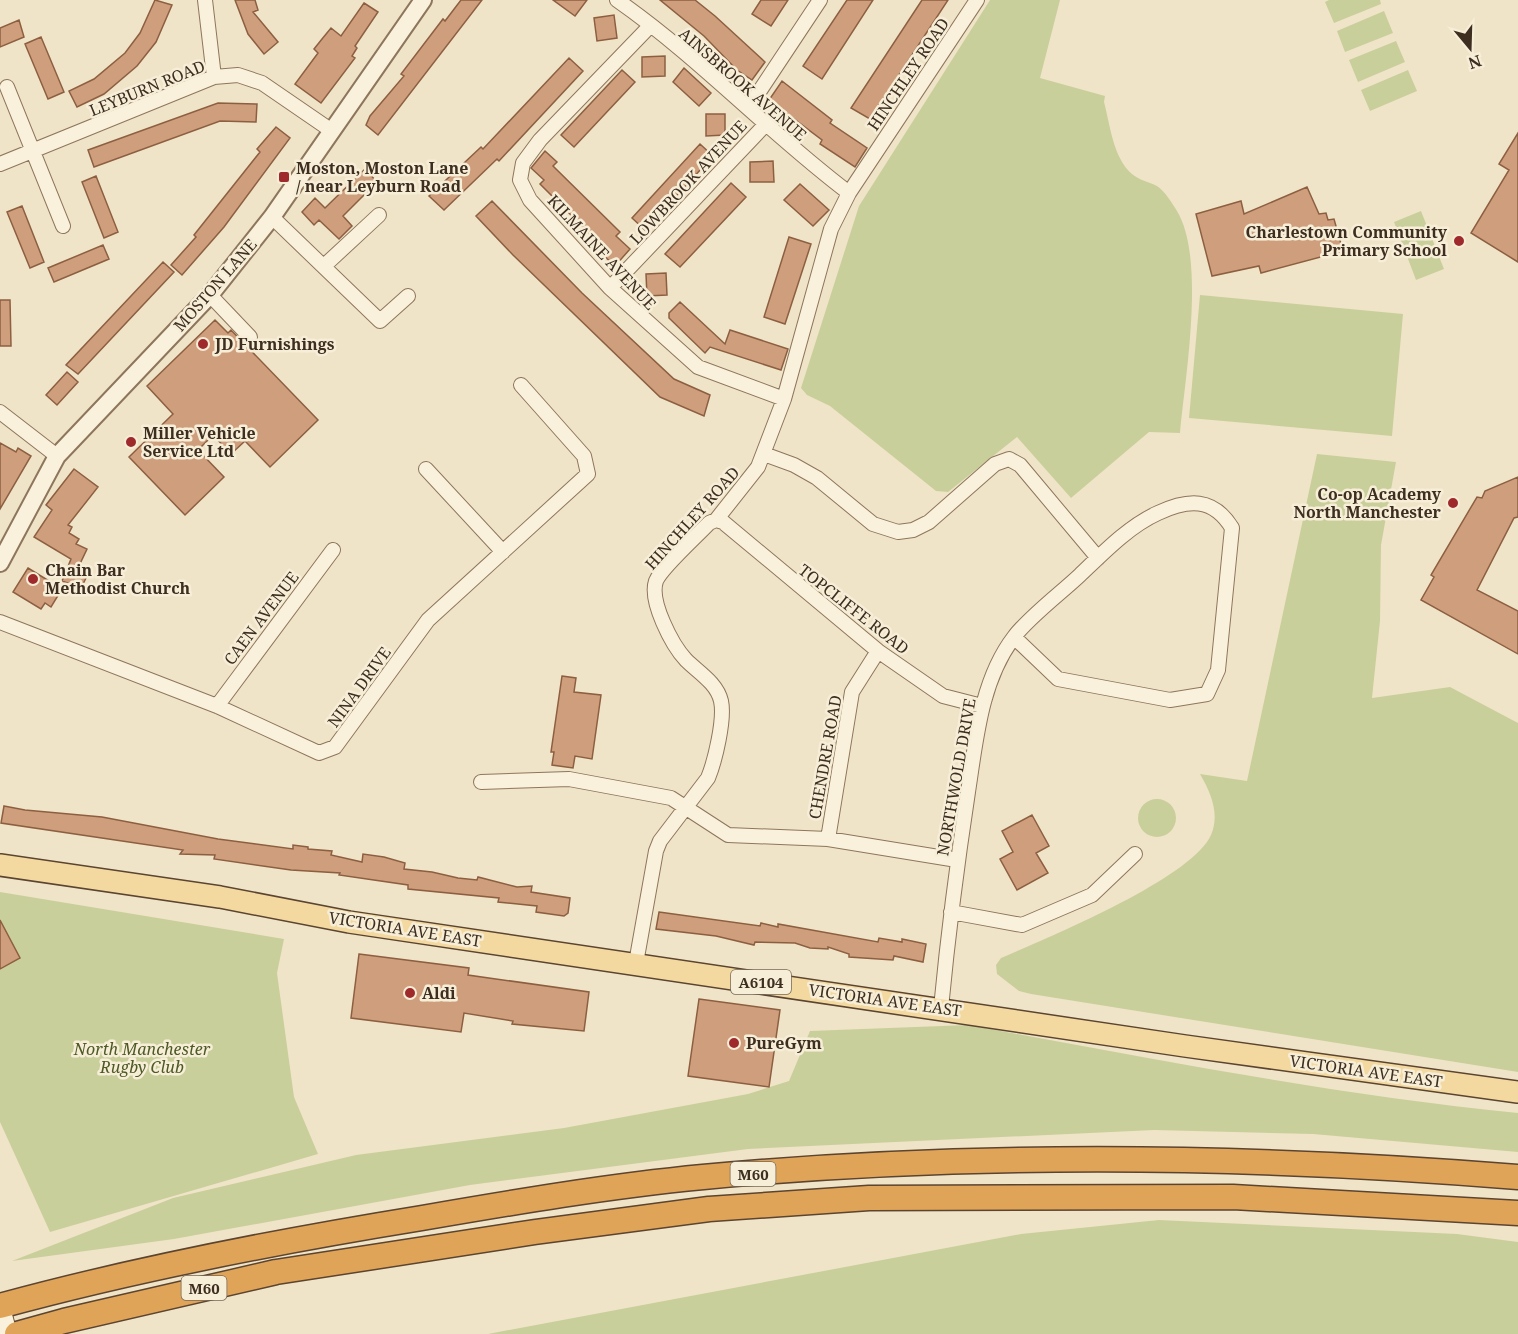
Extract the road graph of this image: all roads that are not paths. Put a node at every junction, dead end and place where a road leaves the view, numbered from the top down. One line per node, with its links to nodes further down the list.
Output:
1 (205, 0): 7 (street)
2 (423, 0): 11 (street, MOSTON LANE)
3 (617, 0): 6 (street, AINSBROOK AVENUE)
4 (820, 0): 9 (street)
5 (977, 0): 14 (street, HINCHLEY ROAD)
6 (650, 26): 9 (street, AINSBROOK AVENUE); 19 (street, KILMAINE AVENUE)
7 (214, 77): 11 (street, LEYBURN ROAD); 12 (street, LEYBURN ROAD)
8 (7, 87): 12 (street)
9 (749, 107): 10 (street, AINSBROOK AVENUE)
10 (765, 125): 14 (street, AINSBROOK AVENUE); 19 (street, LOWBROOK AVENUE)
11 (332, 131): 16 (street, MOSTON LANE)
12 (34, 151): 13 (street, LEYBURN ROAD); 17 (street)
13 (0, 164)
14 (849, 193): 24 (street, HINCHLEY ROAD)
15 (379, 215): 18 (street)
16 (272, 218): 18 (street); 20 (street, MOSTON LANE)
17 (63, 226)
18 (324, 266): 21 (street)
19 (610, 288): 24 (street, KILMAINE AVENUE)
20 (210, 295): 22 (street); 27 (street, MOSTON LANE)
21 (408, 296)
22 (250, 337)
23 (521, 385): 31 (street, NINA DRIVE)
24 (784, 399): 26 (street, HINCHLEY ROAD)
25 (0, 412): 27 (street)
26 (764, 454): 29 (street, HINCHLEY ROAD); 32 (street)
27 (57, 456): 33 (street, MOSTON LANE)
28 (426, 469): 31 (street)
29 (716, 520): 36 (street, TOPCLIFFE ROAD); 40 (street, HINCHLEY ROAD)
30 (333, 550): 37 (street, CAEN AVENUE)
31 (502, 552): 37 (street, NINA DRIVE)
32 (1098, 558): 35 (street, NORTHWOLD DRIVE); 35 (street, NORTHWOLD DRIVE)
33 (0, 563)
34 (0, 622): 37 (street, NINA DRIVE)
35 (1014, 637): 38 (street, NORTHWOLD DRIVE)
36 (878, 651): 38 (street, TOPCLIFFE ROAD); 41 (street, CHENDRE ROAD)
37 (217, 706)
38 (982, 706): 43 (street, NORTHWOLD DRIVE)
39 (481, 782): 40 (street)
40 (685, 808): 41 (street); 46 (street, HINCHLEY ROAD)
41 (828, 839): 43 (street)
42 (1136, 854): 45 (street)
43 (957, 860): 45 (street, NORTHWOLD DRIVE)
44 (1, 866): 46 (main road, VICTORIA AVE EAST / A6104)
45 (951, 912): 47 (street, NORTHWOLD DRIVE)
46 (636, 963): 47 (main road, VICTORIA AVE EAST / A6104)
47 (941, 1008): 48 (main road, VICTORIA AVE EAST / A6104)
48 (1518, 1092)
49 (1518, 1177): 51 (highway, M60)
50 (1518, 1213): 53 (highway, M60)
51 (0, 1307): 52 (main road)
52 (7, 1334)
53 (17, 1334)

